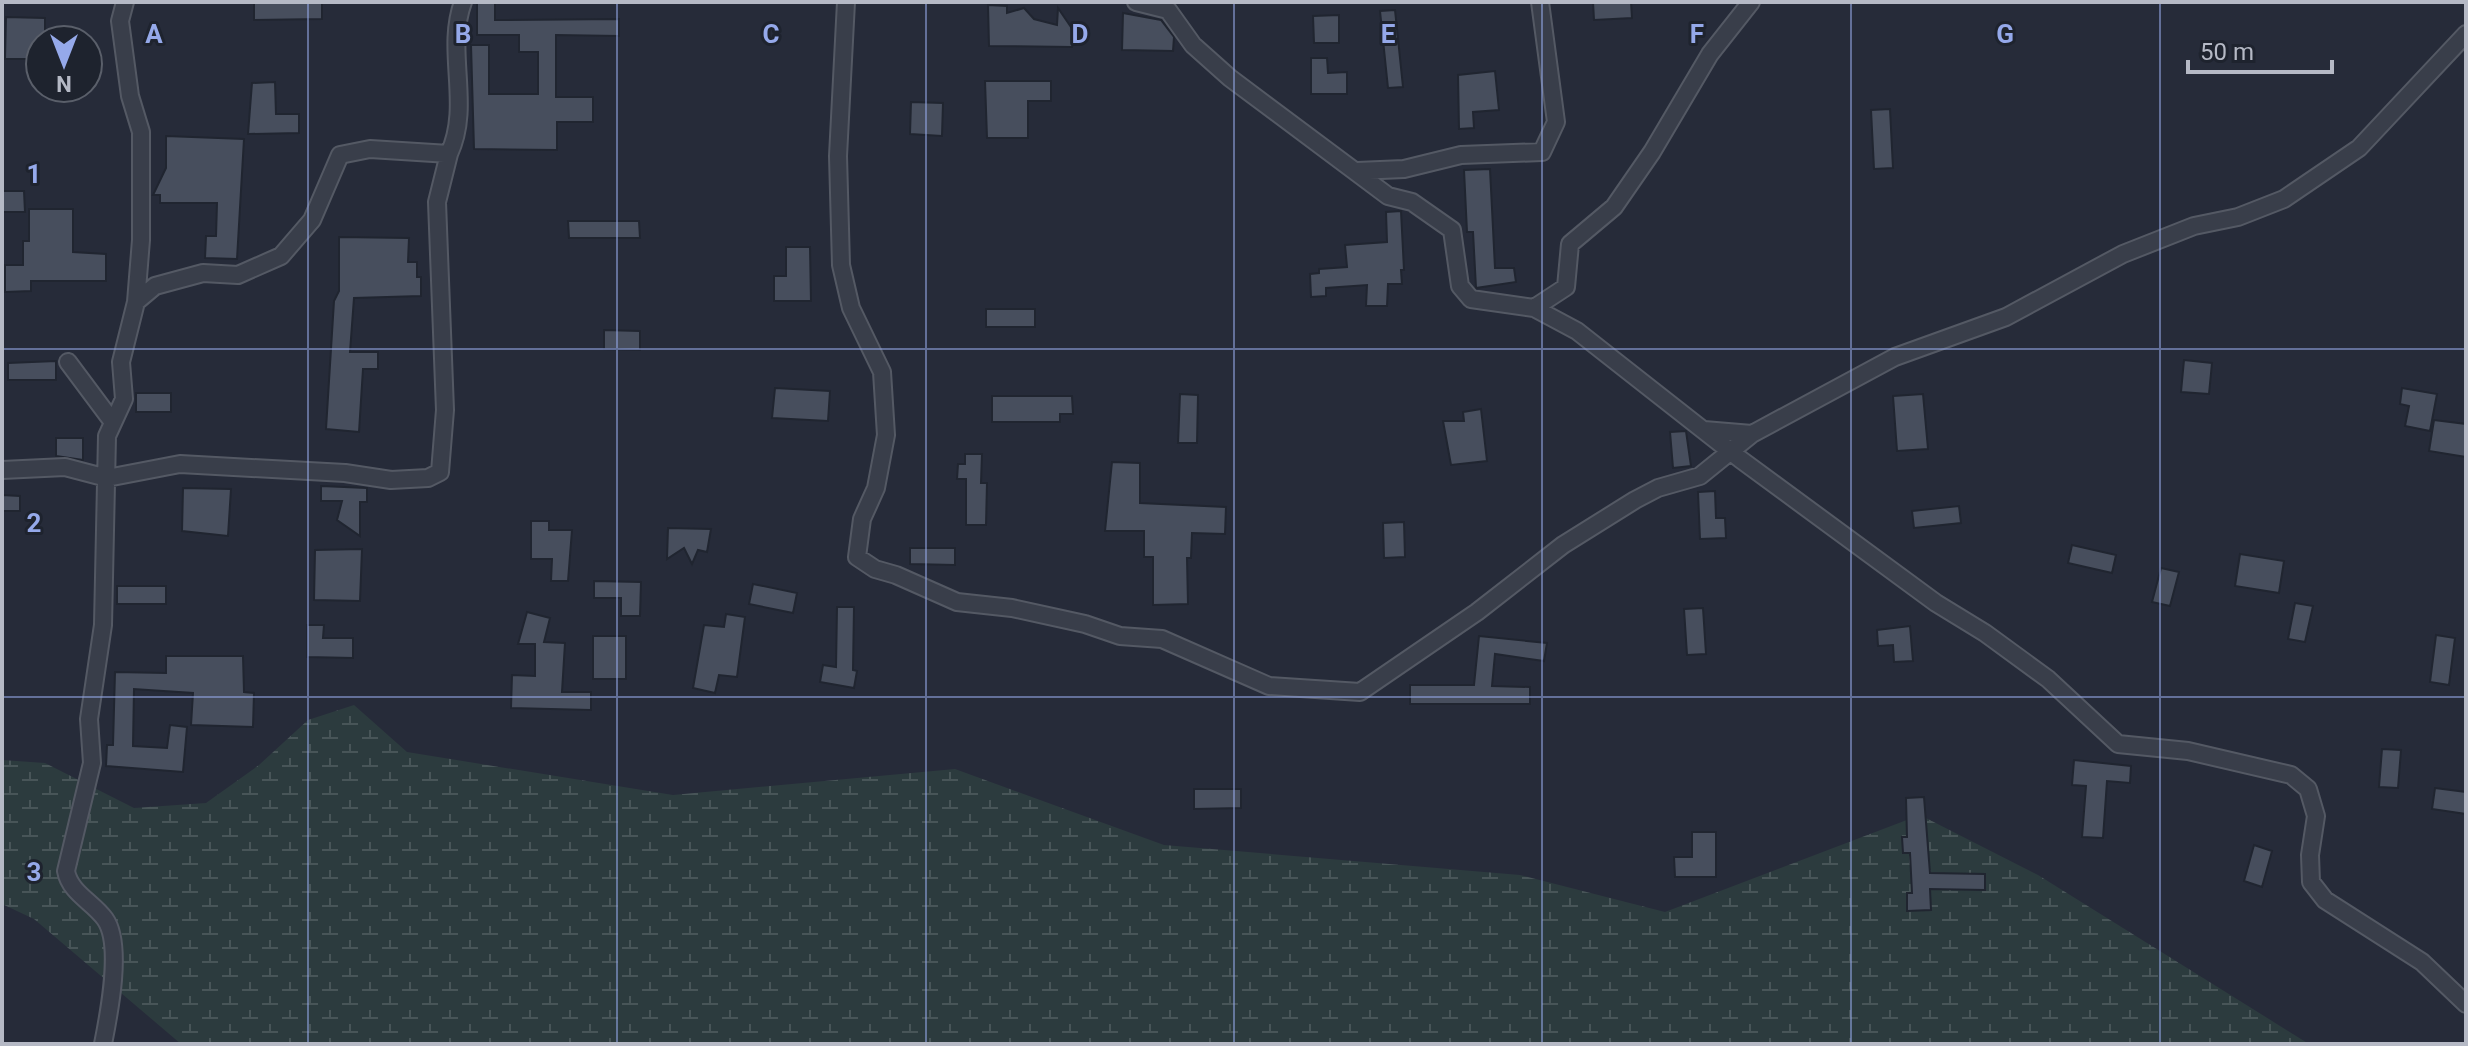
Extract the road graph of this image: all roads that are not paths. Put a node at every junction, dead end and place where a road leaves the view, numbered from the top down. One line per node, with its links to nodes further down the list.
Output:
1 (125, 2): 10 (street)
2 (463, 2): 8 (street)
3 (846, 2): 16 (street)
4 (1136, 2): 9 (street)
5 (1540, 2): 9 (street)
6 (1751, 2): 11 (street)
7 (2466, 34): 15 (street)
8 (449, 154): 10 (street); 18 (street)
9 (1357, 171): 11 (street)
10 (136, 302): 13 (street)
11 (1534, 308): 14 (street)
12 (68, 362): 13 (street)
13 (112, 421): 18 (street)
14 (1704, 430): 15 (street); 16 (street)
15 (1752, 434): 16 (street)
16 (1731, 451): 19 (street)
17 (2, 470): 18 (street)
18 (107, 478): 20 (street)
19 (2466, 1004)
20 (103, 1044)

